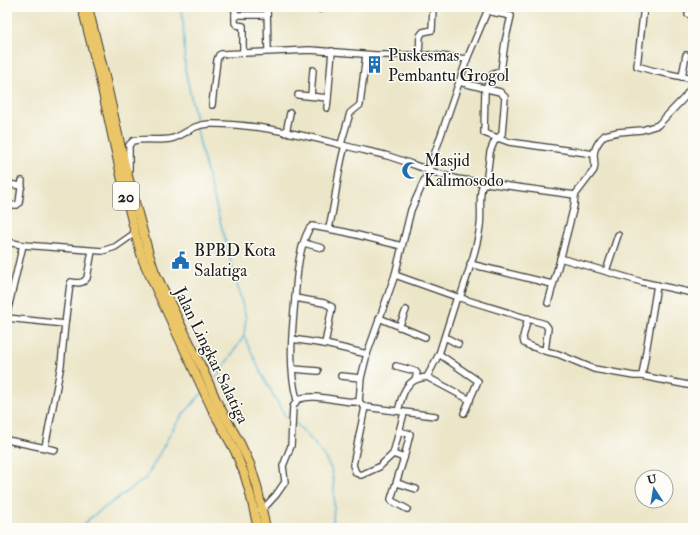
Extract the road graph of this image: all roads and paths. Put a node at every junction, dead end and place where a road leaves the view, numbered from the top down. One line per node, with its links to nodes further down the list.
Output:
1 (82, 7): 35 (highway, Jalan Lingkar Salatiga / 20)
2 (88, 7): 35 (highway, Jalan Lingkar Salatiga / 20)
3 (235, 7): 8 (street)
4 (267, 7): 9 (street)
5 (644, 7): 18 (street)
6 (433, 8): 14 (street)
7 (488, 9): 16 (street); 22 (street)
8 (235, 16): 9 (street); 12 (street)
9 (267, 16): 10 (street)
10 (268, 51): 11 (street); 12 (street)
11 (332, 51): 13 (street); 25 (street)
12 (243, 53): 26 (street)
13 (366, 55): 14 (street); 31 (street)
14 (419, 55): 16 (street)
15 (686, 55): 18 (street)
16 (467, 59): 20 (street)
17 (312, 70): 24 (street)
18 (682, 77): 19 (street)
19 (693, 79)
20 (459, 82): 22 (street); 33 (street)
21 (693, 85): 32 (street)
22 (486, 90): 30 (street); 30 (street)
23 (298, 95): 24 (street)
24 (311, 96): 25 (street)
25 (328, 98): 27 (street)
26 (212, 105)
27 (327, 108)
28 (290, 114): 29 (street)
29 (286, 133): 31 (street); 35 (street)
30 (498, 138): 32 (street); 36 (street)
31 (343, 145): 33 (street); 40 (street)
32 (594, 154): 37 (street)
33 (429, 170): 36 (street); 46 (street)
34 (7, 184): 38 (street)
35 (126, 184): 39 (highway, Jalan Lingkar Salatiga / 20)
36 (485, 184): 37 (street); 50 (street)
37 (575, 195): 49 (street)
38 (7, 205)
39 (133, 213): 41 (highway, Jalan Lingkar Salatiga / 20); 77 (highway, Jalan Lingkar Salatiga / 20)
40 (329, 228): 44 (street); 46 (street)
41 (135, 234): 48 (street); 77 (highway, Jalan Lingkar Salatiga / 20)
42 (618, 235): 51 (street)
43 (7, 242): 45 (street)
44 (304, 242): 47 (street); 57 (street)
45 (23, 245): 48 (street); 60 (street)
46 (402, 246): 52 (street)
47 (322, 248)
48 (92, 251): 64 (street)
49 (560, 258): 51 (street); 53 (street)
50 (470, 264): 53 (street); 56 (street)
51 (606, 271): 54 (street)
52 (395, 275): 56 (street); 62 (street)
53 (552, 284): 58 (street)
54 (657, 285): 55 (street); 80 (street)
55 (693, 293)
56 (458, 297): 63 (street); 67 (street)
57 (295, 298): 68 (street); 69 (street)
58 (548, 303)
59 (406, 310): 65 (street)
60 (7, 312)
61 (7, 318): 64 (street)
62 (380, 318): 65 (street); 72 (street)
63 (528, 318): 71 (street); 71 (street)
64 (65, 324): 94 (street)
65 (399, 326): 66 (street)
66 (425, 337)
67 (445, 337): 70 (street); 73 (street)
68 (292, 339): 69 (street); 75 (street)
69 (325, 344): 72 (street)
70 (458, 344)
71 (545, 351): 80 (street)
72 (367, 354): 81 (street)
73 (439, 354): 79 (street); 85 (street)
74 (396, 366): 82 (street)
75 (293, 369): 76 (street); 84 (street)
76 (318, 371)
77 (200, 374): 101 (highway, Jalan Lingkar Salatiga / 20)
78 (341, 376): 81 (street)
79 (427, 376): 82 (street); 85 (street)
80 (642, 376): 83 (street)
81 (361, 378): 86 (street)
82 (415, 379): 88 (street)
83 (693, 386)
84 (297, 400): 86 (street); 101 (street)
85 (470, 400): 90 (street)
86 (359, 402): 87 (street)
87 (365, 407): 88 (street); 96 (street)
88 (398, 411): 89 (street)
89 (404, 413): 91 (street); 92 (street)
90 (464, 413)
91 (435, 416)
92 (399, 431): 96 (street); 97 (street)
93 (7, 440): 94 (street)
94 (45, 447): 95 (street)
95 (55, 450)
96 (393, 454): 97 (street)
97 (404, 458): 98 (street)
98 (397, 483): 99 (street); 100 (street)
99 (416, 489)
100 (407, 509)
101 (259, 510): 102 (highway, Jalan Lingkar Salatiga / 20); 103 (highway, Jalan Lingkar Salatiga / 20)
102 (258, 528)
103 (266, 528)

